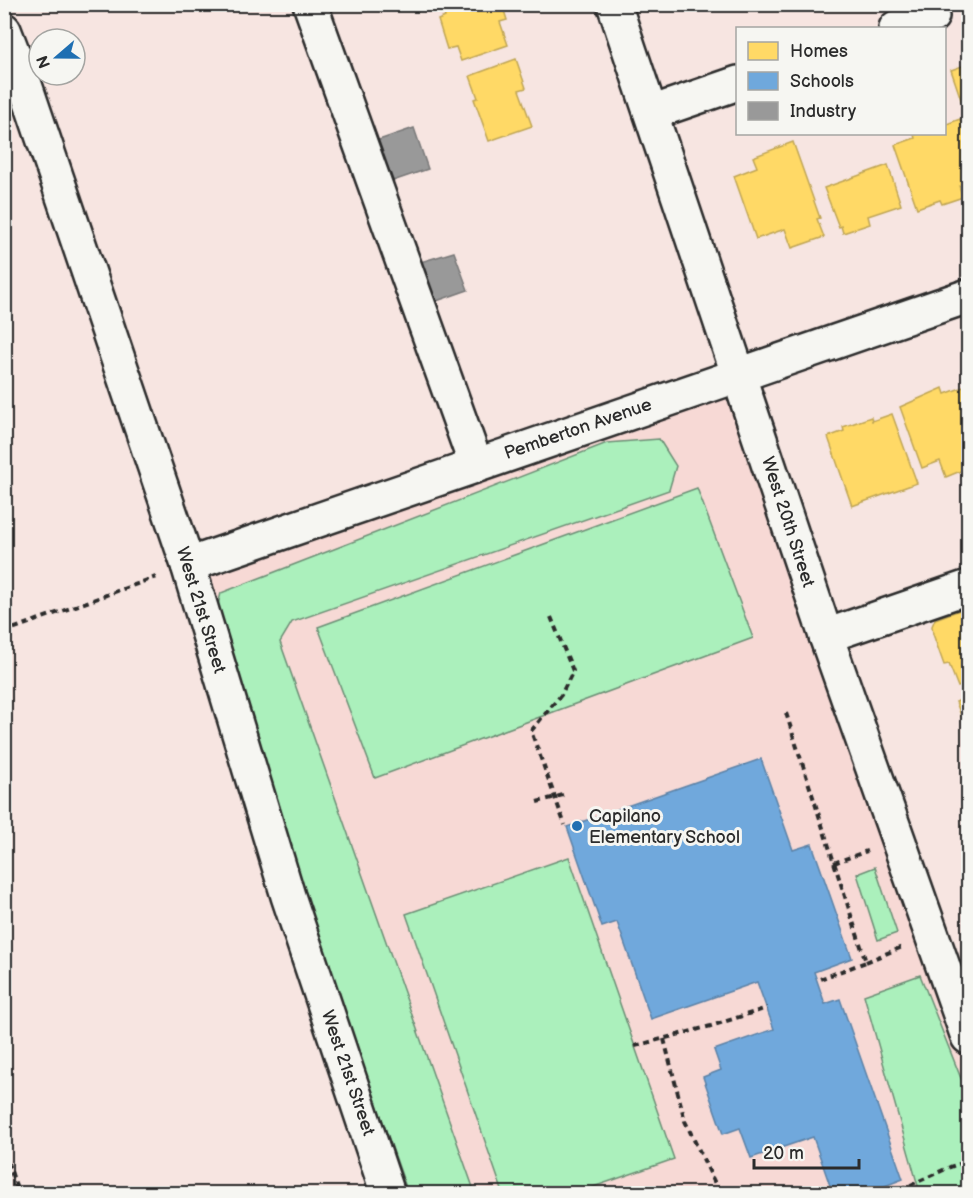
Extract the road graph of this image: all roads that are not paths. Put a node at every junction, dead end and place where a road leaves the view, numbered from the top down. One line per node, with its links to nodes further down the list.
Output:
1 (310, 4): 10 (street)
2 (614, 4): 7 (street, West 20th Street)
3 (932, 16): 4 (street)
4 (899, 27)
5 (4, 30): 11 (street, West 21st Street)
6 (736, 84): 7 (street)
7 (651, 113): 9 (street, West 20th Street)
8 (969, 296): 9 (street, Pemberton Avenue)
9 (739, 374): 10 (street, Pemberton Avenue); 13 (street, West 20th Street)
10 (476, 465): 11 (street, Pemberton Avenue)
11 (188, 565): 15 (street, West 21st Street)
12 (969, 586): 13 (street)
13 (826, 636): 14 (street, West 20th Street)
14 (969, 1037)
15 (388, 1194)

